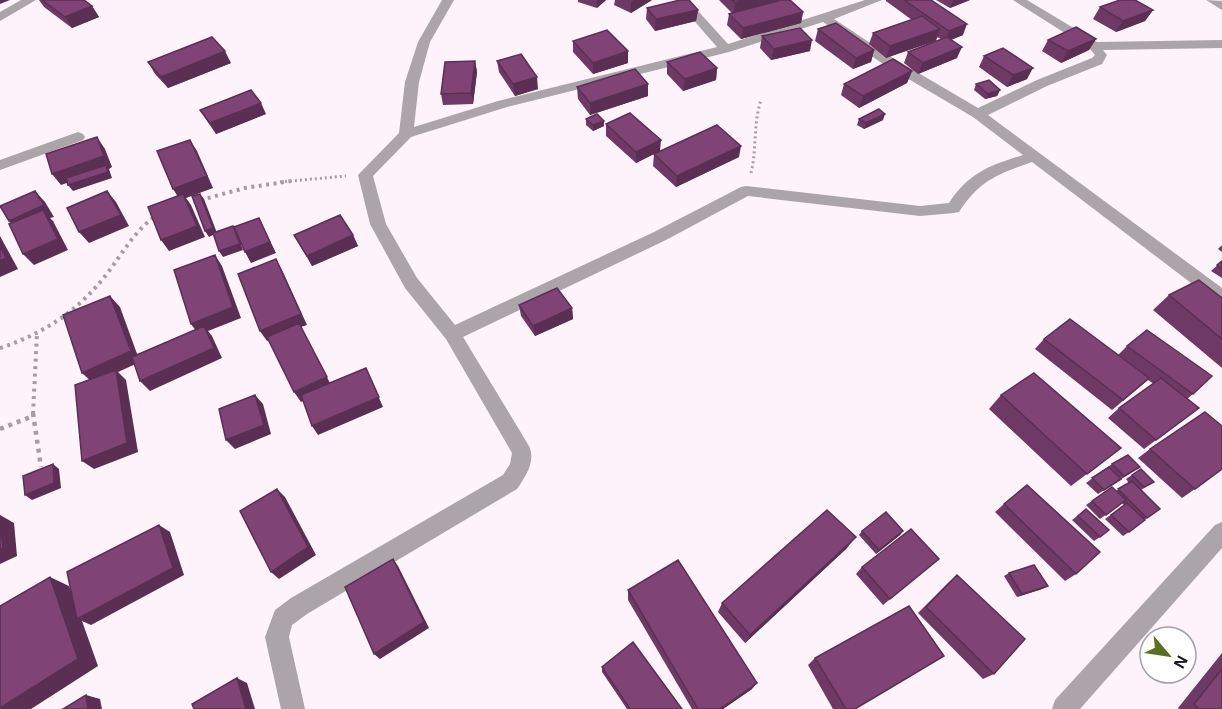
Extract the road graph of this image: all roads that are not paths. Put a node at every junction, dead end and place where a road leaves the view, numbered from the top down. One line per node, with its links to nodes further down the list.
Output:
1 (30, 0): 8 (street)
2 (448, 0): 14 (street)
3 (682, 0): 12 (street)
4 (876, 0): 9 (street)
5 (1019, 0): 11 (street)
6 (1212, 0): 7 (street)
7 (1222, 6)
8 (0, 17)
9 (825, 18): 12 (street); 13 (street)
10 (1222, 44): 11 (street)
11 (1094, 46): 13 (street)
12 (725, 49): 14 (street)
13 (978, 114): 16 (street)
14 (406, 134): 19 (street)
15 (78, 137): 17 (street)
16 (1034, 156): 18 (street); 19 (street)
17 (0, 165)
18 (1222, 297)
19 (452, 334): 21 (street)
20 (1222, 532): 22 (street)
21 (293, 709)
22 (1064, 709)

